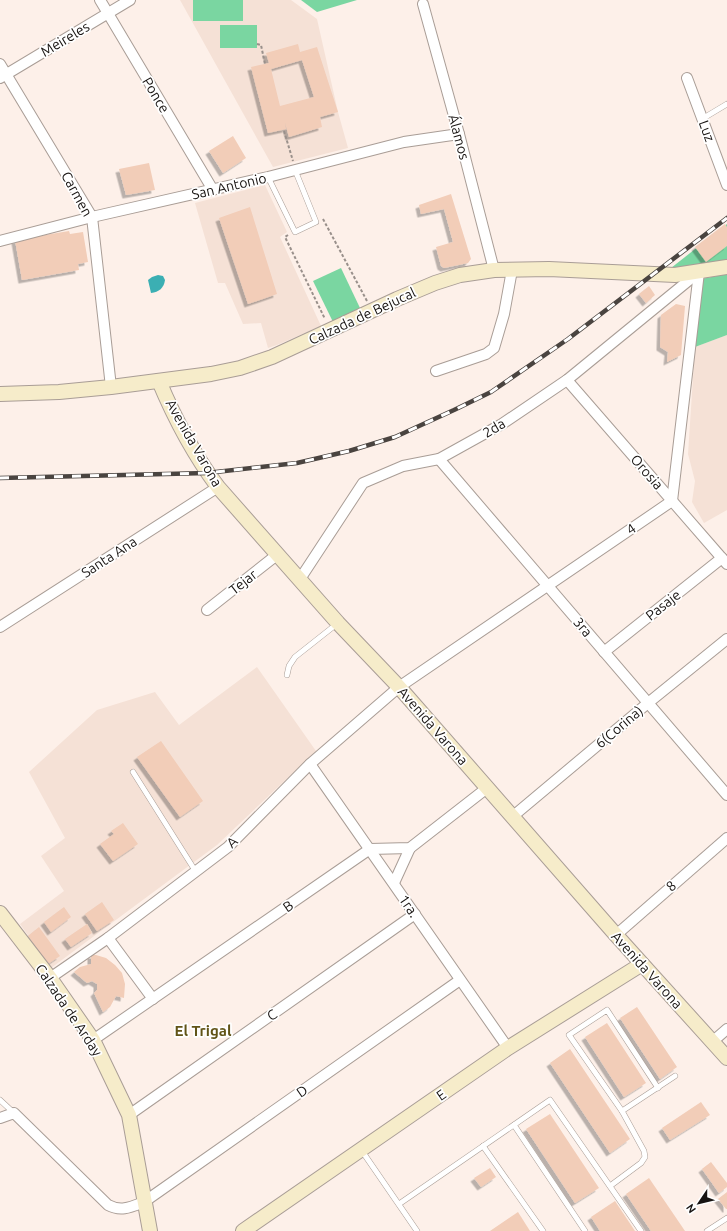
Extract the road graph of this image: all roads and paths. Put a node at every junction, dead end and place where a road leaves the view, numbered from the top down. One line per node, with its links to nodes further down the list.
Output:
1 (100, 0): 4 (street, Ponce)
2 (130, 0): 4 (street, Meireles)
3 (423, 4): 13 (street, Álamos)
4 (108, 14): 8 (street, Meireles); 17 (street, Ponce)
5 (257, 44): 7 (path)
6 (0, 64): 8 (street, Carmen)
7 (265, 64)
8 (3, 76): 18 (street, Carmen)
9 (687, 78): 11 (street, Luz)
10 (727, 104): 11 (lane)
11 (702, 119): 16 (street, Luz)
12 (284, 131): 14 (path)
13 (459, 134): 14 (street, San Antonio); 23 (street, Álamos)
14 (294, 166): 15 (street, San Antonio); 19 (lane)
15 (268, 177): 17 (street, San Antonio); 20 (lane)
16 (727, 185)
17 (213, 190): 18 (street, San Antonio)
18 (92, 217): 21 (street, San Antonio); 31 (street, Carmen)
19 (316, 222): 20 (lane); 26 (path)
20 (295, 232): 27 (path)
21 (0, 241)
22 (727, 267): 25 (street, Calzada de Bejucal)
23 (494, 270): 24 (street, Calzada de Bejucal); 26 (street, Calzada de Bejucal)
24 (512, 270): 25 (street, Calzada de Bejucal); 28 (street)
25 (699, 272): 29 (street, 2da); 35 (street)
26 (372, 311): 27 (street, Calzada de Bejucal)
27 (330, 331): 30 (street, Calzada de Bejucal)
28 (436, 371)
29 (567, 380): 33 (street, 2da); 35 (street, Orosia)
30 (159, 381): 31 (street, Calzada de Bejucal); 34 (street, Avenida Varona)
31 (111, 387): 32 (street, Calzada de Bejucal)
32 (0, 394)
33 (439, 459): 38 (street, 2da); 39 (street, 3ra)
34 (218, 487): 36 (street, Avenida Varona); 42 (street, Santa Ana)
35 (672, 501): 37 (street, Orosia); 39 (street, 4)
36 (278, 554): 38 (street, Avenida Varona); 40 (street, Tejar)
37 (725, 561): 44 (street, Pasaje)
38 (300, 579): 41 (street, Avenida Varona)
39 (548, 585): 44 (street, 3ra); 46 (street, 4)
40 (207, 610)
41 (338, 623): 45 (lane); 46 (street, Avenida Varona)
42 (0, 627)
43 (727, 639): 47 (street, 6(Corina))
44 (604, 652): 47 (street, 3ra)
45 (287, 675)
46 (399, 687): 48 (street, A); 50 (street, Avenida Varona)
47 (648, 703): 51 (street, 3ra); 52 (street, 6(Corina))
48 (310, 764): 55 (street, 1ra.); 56 (street, A)
49 (133, 772): 56 (lane)
50 (487, 788): 52 (street, Avenida Varona); 54 (street)
51 (727, 795)
52 (512, 817): 60 (street, Avenida Varona)
53 (727, 838): 60 (street, 8)
54 (410, 848): 55 (street); 57 (street)
55 (370, 849): 57 (street, 1ra.); 65 (street, B)
56 (196, 872): 61 (street, A)
57 (394, 883): 59 (street, 1ra.)
58 (0, 913): 63 (street, Calzada de Arday)
59 (415, 914): 64 (street, 1ra.); 76 (street, C)
60 (616, 935): 62 (street, Avenida Varona)
61 (108, 938): 63 (street, A); 65 (street)
62 (642, 964): 68 (street, Avenida Varona); 69 (street, E)
63 (50, 978): 67 (street, Calzada de Arday)
64 (460, 980): 69 (street, 1ra.); 82 (street, D)
65 (153, 999): 67 (street, B)
66 (727, 1029): 68 (street)
67 (93, 1040): 76 (street, Calzada de Arday)
68 (712, 1042): 70 (street, Avenida Varona)
69 (508, 1048): 80 (street, E)
70 (727, 1058)
71 (675, 1076): 72 (lane)
72 (658, 1088): 74 (lane); 74 (lane)
73 (0, 1100): 75 (lane)
74 (622, 1111): 81 (lane)
75 (14, 1113): 77 (street); 82 (street, D)
76 (129, 1115): 82 (street, Calzada de Arday)
77 (0, 1118)
78 (514, 1125): 79 (lane); 81 (lane); 89 (lane)
79 (483, 1146): 83 (lane); 88 (lane)
80 (362, 1150): 83 (lane); 86 (street, E)
81 (610, 1186): 90 (lane)
82 (144, 1202): 85 (street, Calzada de Arday)
83 (399, 1204): 87 (lane)
84 (727, 1218): 91 (lane)
85 (150, 1231)
86 (243, 1231)
87 (417, 1231)
88 (543, 1231)
89 (585, 1231)
90 (641, 1231)
91 (707, 1231)

